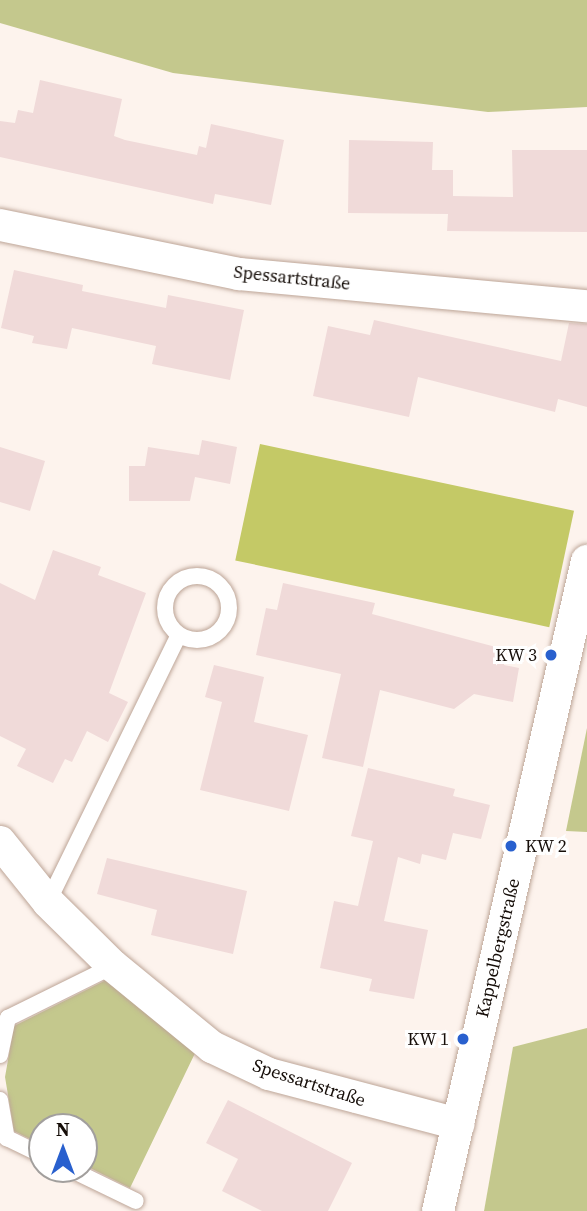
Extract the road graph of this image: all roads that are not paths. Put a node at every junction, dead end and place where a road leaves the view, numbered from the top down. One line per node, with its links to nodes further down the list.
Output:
1 (0, 225): 2 (street, Spessartstraße)
2 (587, 306)
3 (587, 561): 10 (street, Kappelbergstraße)
4 (179, 635): 4 (lane); 6 (lane)
5 (0, 842): 6 (street, Spessartstraße)
6 (48, 902): 7 (street, Spessartstraße)
7 (113, 967): 8 (lane); 10 (street, Spessartstraße)
8 (0, 1055)
9 (0, 1100): 11 (lane)
10 (458, 1124): 14 (street, Kappelbergstraße)
11 (28, 1148)
12 (98, 1183): 13 (lane)
13 (136, 1201)
14 (438, 1211)

